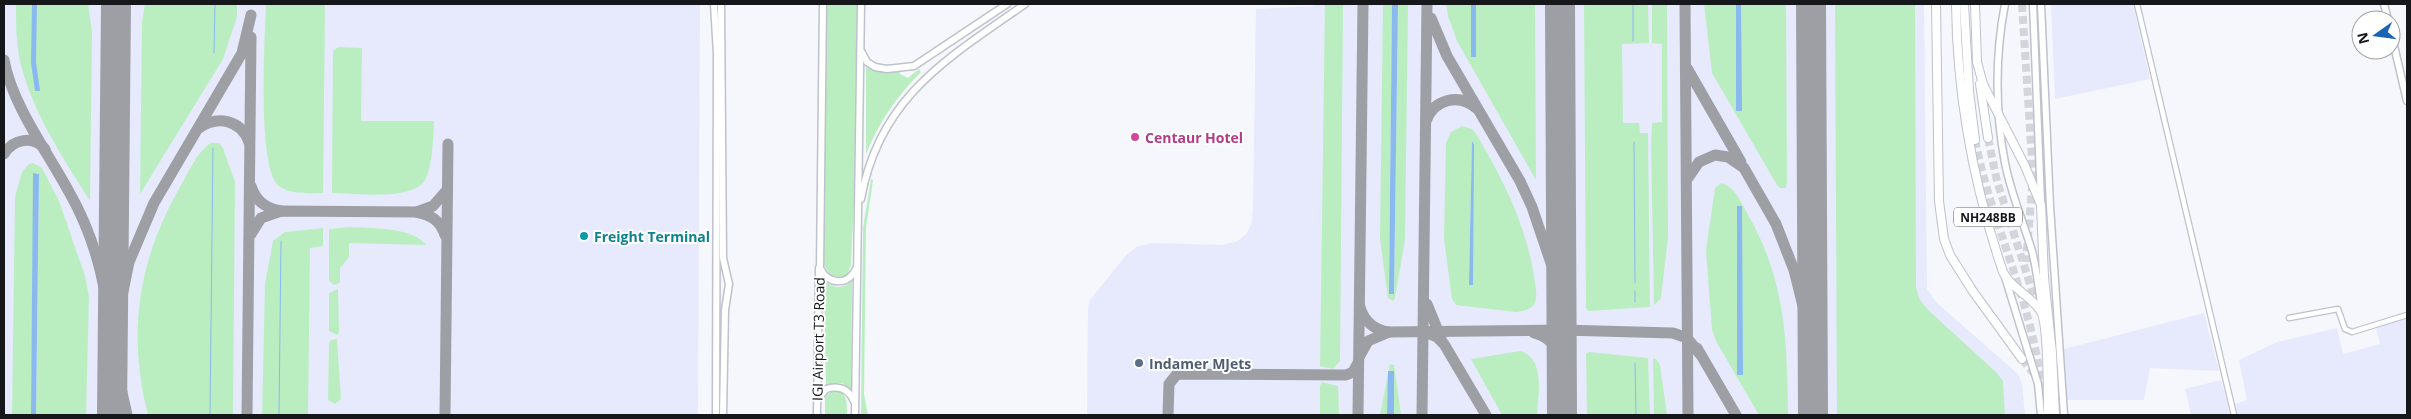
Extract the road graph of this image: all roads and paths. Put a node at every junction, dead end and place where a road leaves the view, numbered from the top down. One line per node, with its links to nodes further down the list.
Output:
1 (714, 4): 30 (main road)
2 (721, 4): 28 (main road)
3 (823, 4): 26 (main road, IGI Airport T3 Road)
4 (861, 4): 15 (main road)
5 (1007, 4): 15 (main road)
6 (1025, 4): 25 (main road)
7 (1936, 4): 34 (highway)
8 (1956, 4): 29 (highway, NH248BB)
9 (1964, 4): 23 (highway)
10 (1975, 4): 17 (highway)
11 (2005, 4): 19 (main road)
12 (2033, 4): 21 (main road)
13 (2041, 4): 20 (main road)
14 (2137, 4): 45 (street)
15 (860, 47): 25 (main road)
16 (2397, 60): 18 (main road)
17 (1977, 62): 19 (highway); 22 (highway)
18 (2407, 101)
19 (2000, 118): 24 (highway); 31 (main road)
20 (2048, 131): 21 (main road); 44 (main road)
21 (2038, 132): 24 (main road)
22 (1988, 138)
23 (1975, 140)
24 (2041, 205): 43 (highway, NH248BB)
25 (858, 219): 27 (main road)
26 (819, 262): 27 (main road); 35 (main road, IGI Airport T3 Road)
27 (857, 262): 36 (main road)
28 (724, 267): 30 (main road); 38 (main road)
29 (2004, 273): 31 (highway, NH248BB); 41 (main road)
30 (716, 297): 37 (main road)
31 (2042, 311): 42 (highway)
32 (2407, 315): 33 (street)
33 (2289, 318)
34 (2022, 359)
35 (817, 406): 36 (main road); 39 (main road, IGI Airport T3 Road)
36 (855, 406): 40 (main road)
37 (716, 415)
38 (722, 415)
39 (817, 415)
40 (855, 415)
41 (2041, 415)
42 (2048, 415)
43 (2055, 415)
44 (2064, 415)
45 (2234, 415)

